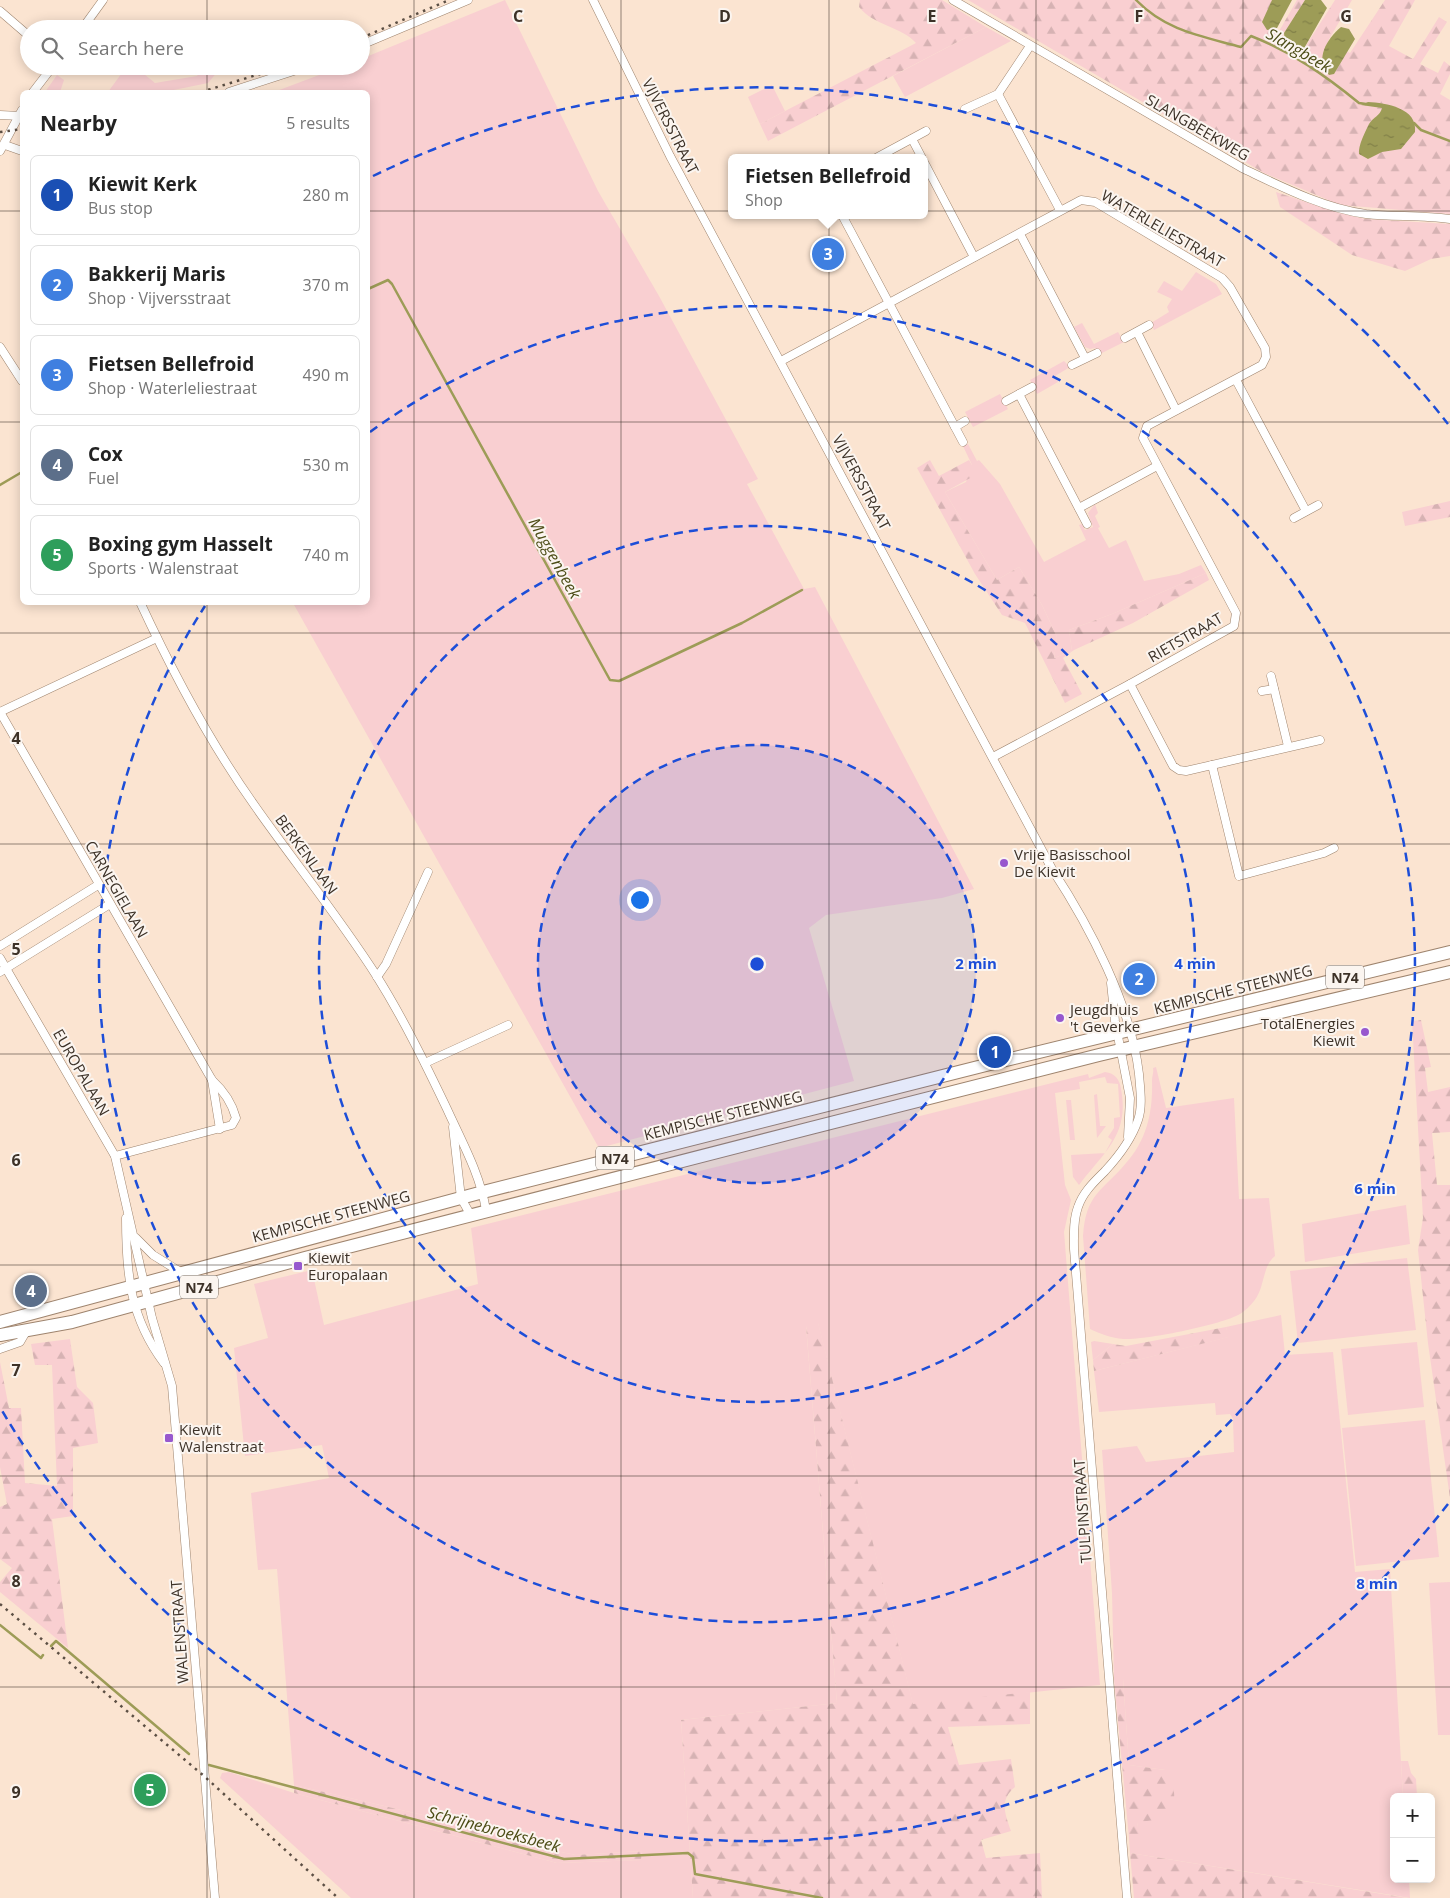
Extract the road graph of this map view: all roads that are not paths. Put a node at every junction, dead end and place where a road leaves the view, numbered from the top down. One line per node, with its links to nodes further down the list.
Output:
1 (103, 0): 6 (street)
2 (468, 0): 8 (street)
3 (593, 0): 39 (street, VIJVERSSTRAAT)
4 (953, 0): 9 (street, SLANGBEEKWEG)
5 (0, 10): 7 (street)
6 (89, 20)
7 (20, 28)
8 (370, 41)
9 (1030, 46): 14 (street); 28 (street, SLANGBEEKWEG)
10 (46, 75): 12 (street)
11 (281, 75): 13 (street)
12 (35, 90)
13 (235, 90)
14 (998, 94): 15 (street); 26 (street)
15 (965, 109)
16 (20, 113): 17 (street)
17 (0, 115)
18 (20, 115): 21 (street)
19 (926, 131): 20 (street)
20 (912, 139): 23 (street); 24 (street)
21 (3, 148): 22 (street)
22 (20, 150)
23 (884, 154)
24 (920, 154)
25 (928, 170): 30 (street)
26 (1060, 210): 29 (street, WATERLELIESTRAAT); 38 (street, WATERLELIESTRAAT)
27 (844, 219): 31 (street)
28 (1450, 220)
29 (1020, 234): 30 (street, WATERLELIESTRAAT); 37 (street)
30 (974, 257): 31 (street, WATERLELIESTRAAT)
31 (888, 304): 39 (street, WATERLELIESTRAAT); 48 (street)
32 (1149, 325): 33 (street)
33 (1136, 332): 34 (street); 46 (street)
34 (1125, 338)
35 (0, 346): 41 (street)
36 (1097, 352): 37 (street)
37 (1085, 358): 40 (street)
38 (1266, 358): 42 (street, RIETSTRAAT)
39 (781, 361): 65 (street, VIJVERSSTRAAT)
40 (1072, 365)
41 (20, 378)
42 (1236, 380): 46 (street, RIETSTRAAT); 53 (street)
43 (1032, 387): 44 (street)
44 (1019, 394): 45 (street); 52 (street)
45 (1006, 400)
46 (1176, 410): 50 (street, RIETSTRAAT)
47 (965, 421): 48 (street)
48 (955, 427): 49 (street)
49 (963, 442)
50 (1157, 466): 52 (street); 59 (street, RIETSTRAAT)
51 (1318, 505): 53 (street)
52 (1079, 508): 55 (street)
53 (1306, 511): 54 (street)
54 (1294, 518)
55 (1087, 524)
56 (141, 605): 57 (street, BERKENLAAN)
57 (156, 638): 62 (street); 76 (street, BERKENLAAN)
58 (1271, 676): 60 (street)
59 (1130, 684): 65 (street, RIETSTRAAT); 66 (street)
60 (1274, 688): 61 (street); 64 (street)
61 (1262, 691)
62 (0, 712): 69 (street, CARNEGIELAAN)
63 (1320, 740): 64 (street)
64 (1288, 746): 66 (street)
65 (993, 756): 77 (street, VIJVERSSTRAAT)
66 (1212, 765): 67 (street)
67 (1334, 848)
68 (428, 872): 76 (street)
69 (98, 885): 70 (street, CARNEGIELAAN); 71 (street)
70 (110, 904): 74 (street); 84 (street, CARNEGIELAAN)
71 (0, 946)
72 (1450, 952): 79 (main road, KEMPISCHE STEENWEG / N74)
73 (0, 958): 74 (street, EUROPALAAN)
74 (3, 970): 88 (street, EUROPALAAN)
75 (1450, 972): 81 (main road, N74)
76 (377, 976): 83 (street, BERKENLAAN)
77 (1110, 976): 79 (street, VIJVERSSTRAAT); 80 (street, VIJVERSSTRAAT)
78 (508, 1025): 83 (street)
79 (1130, 1031): 80 (main road, KEMPISCHE STEENWEG / N74); 81 (street, VIJVERSSTRAAT)
80 (1117, 1034): 82 (street, TULPINSTRAAT); 89 (main road, KEMPISCHE STEENWEG / N74)
81 (1134, 1047): 82 (main road, N74); 87 (street, TULPINSTRAAT)
82 (1121, 1050): 87 (street, TULPINSTRAAT); 92 (main road, N74)
83 (425, 1063): 85 (street, BERKENLAAN)
84 (212, 1080): 86 (street, CARNEGIELAAN); 86 (street, CARNEGIELAAN)
85 (452, 1120): 89 (street, BERKENLAAN); 90 (street, BERKENLAAN)
86 (220, 1129): 88 (street)
87 (1128, 1138): 106 (street, TULPINSTRAAT)
88 (115, 1156): 91 (street, EUROPALAAN)
89 (483, 1192): 90 (main road, KEMPISCHE STEENWEG / N74); 92 (street, BERKENLAAN)
90 (461, 1198): 93 (street, BERKENLAAN); 95 (main road, KEMPISCHE STEENWEG / N74)
91 (126, 1206): 94 (street, EUROPALAAN); 97 (street, EUROPALAAN)
92 (486, 1210): 93 (main road, N74)
93 (470, 1214): 98 (main road, N74)
94 (133, 1234): 95 (street, EUROPALAAN); 96 (street, EUROPALAAN)
95 (182, 1273): 96 (main road, KEMPISCHE STEENWEG / N74)
96 (145, 1283): 97 (main road, KEMPISCHE STEENWEG / N74); 98 (street, WALENSTRAAT)
97 (130, 1287): 99 (street, EUROPALAAN); 100 (main road, KEMPISCHE STEENWEG / N74)
98 (149, 1300): 99 (main road, N74); 104 (street, WALENSTRAAT)
99 (135, 1304): 101 (main road, N74); 104 (street, WALENSTRAAT)
100 (2, 1320)
101 (27, 1330): 102 (main road, N74); 103 (street)
102 (0, 1335)
103 (0, 1349)
104 (165, 1364): 105 (street, WALENSTRAAT)
105 (215, 1898)
106 (1126, 1898)

